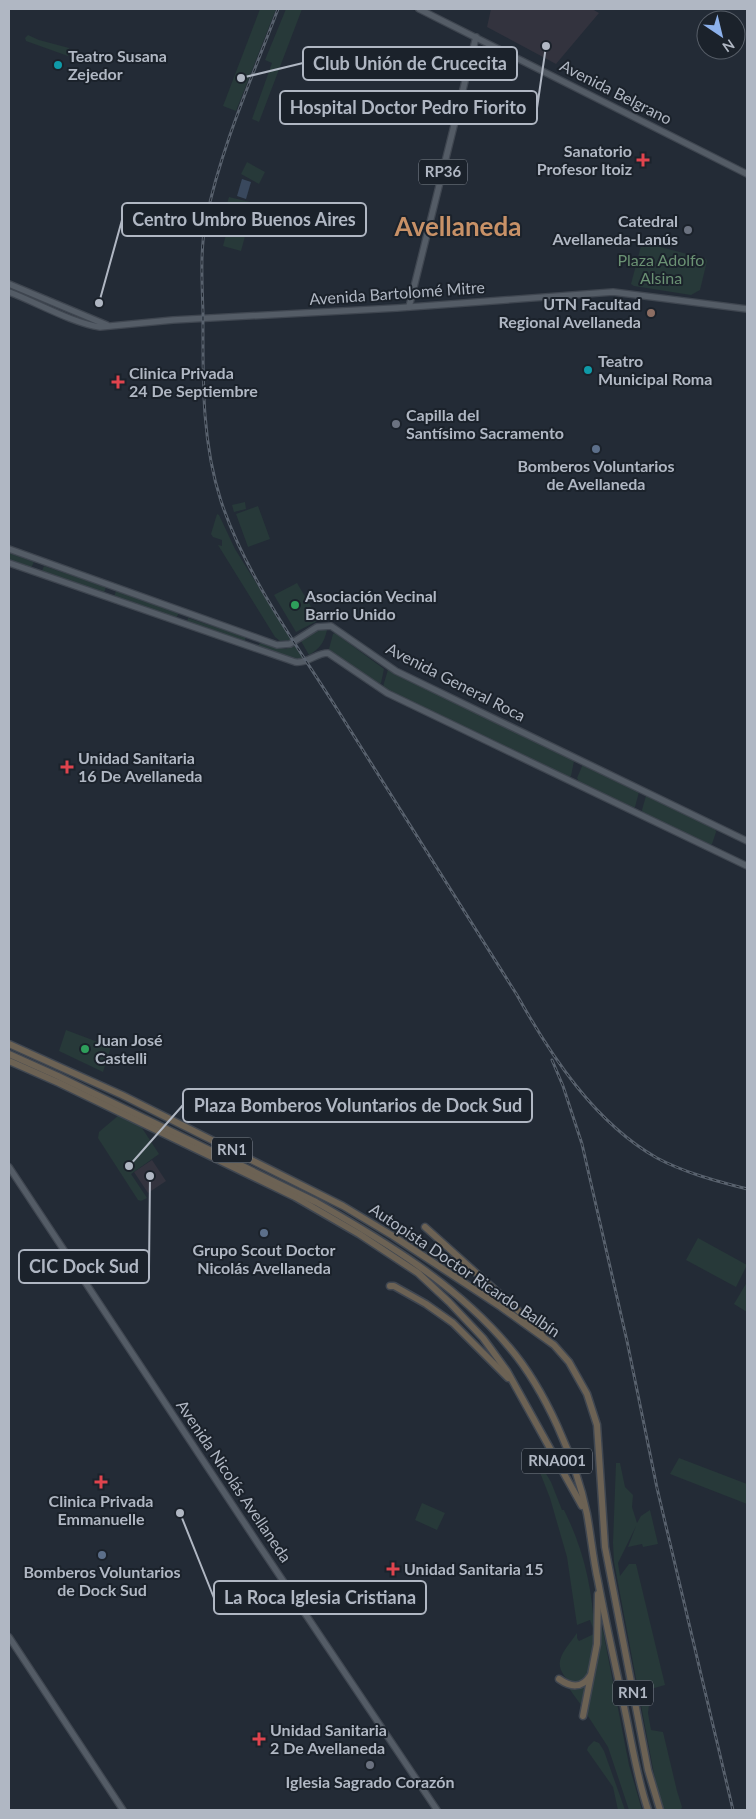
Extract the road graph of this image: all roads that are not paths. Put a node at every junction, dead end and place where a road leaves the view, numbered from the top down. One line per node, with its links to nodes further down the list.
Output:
1 (419, 9): 2 (main road, Avenida Belgrano)
2 (476, 37): 3 (main road, Avenida Belgrano); 6 (main road, RP36)
3 (747, 174)
4 (9, 284): 8 (main road, Avenida Bartolomé Mitre)
5 (9, 292): 8 (main road, Avenida Bartolomé Mitre)
6 (409, 307): 7 (main road, Avenida Bartolomé Mitre); 8 (main road, Avenida Bartolomé Mitre)
7 (747, 309)
8 (107, 325)
9 (9, 549): 11 (main road, Avenida General Roca)
10 (9, 563): 12 (main road)
11 (747, 841)
12 (747, 866)
13 (9, 1044): 19 (highway, Autopista Doctor Ricardo Balbín / RN1)
14 (9, 1054): 21 (highway, Autopista Doctor Ricardo Balbín / RN1)
15 (9, 1061): 20 (highway, RNA001)
16 (9, 1166): 28 (main road, Avenida Nicolás Avellaneda)
17 (424, 1227): 19 (highway)
18 (390, 1286): 20 (highway)
19 (554, 1345): 30 (highway, Autopista Doctor Ricardo Balbín / RN1)
20 (519, 1392): 21 (highway, RNA001)
21 (586, 1513): 22 (highway, Autopista Doctor Ricardo Balbín / RN1)
22 (597, 1579): 24 (highway); 29 (highway, Autopista Doctor Ricardo Balbín / RN1)
23 (9, 1637): 27 (main road)
24 (591, 1675): 25 (highway); 26 (highway)
25 (558, 1678)
26 (583, 1716)
27 (123, 1810)
28 (437, 1810)
29 (648, 1810)
30 (660, 1810)

